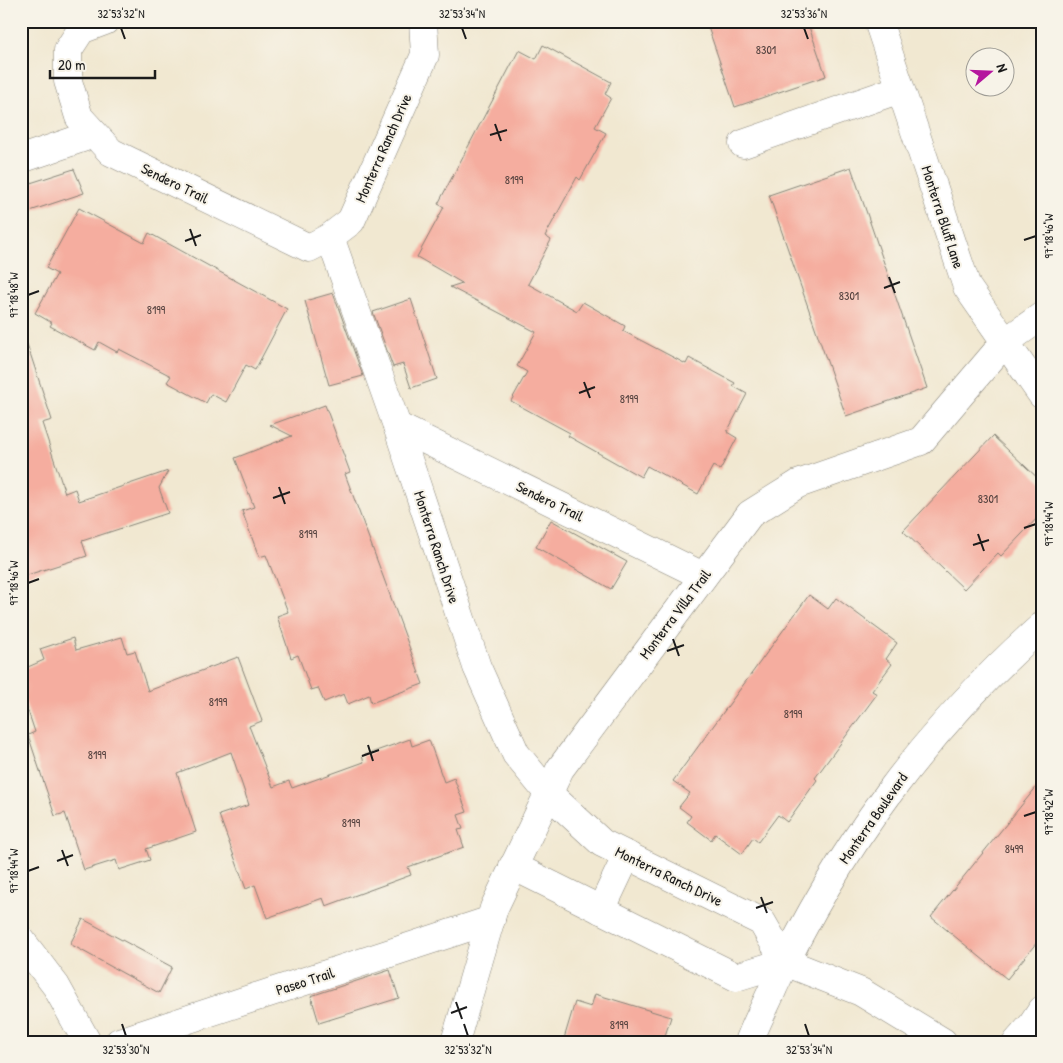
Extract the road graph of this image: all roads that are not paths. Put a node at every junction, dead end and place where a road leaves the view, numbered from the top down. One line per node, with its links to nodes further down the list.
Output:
1 (105, 21): 5 (street)
2 (423, 21): 8 (street, Monterra Ranch Drive)
3 (885, 23): 4 (street, Monterra Bluff Lane)
4 (900, 89): 6 (street); 10 (street, Monterra Bluff Lane)
5 (94, 134): 7 (street); 8 (street, Sendero Trail)
6 (742, 144)
7 (21, 159)
8 (330, 237): 12 (street, Monterra Ranch Drive)
9 (1042, 316): 10 (street, Monterra Villa Trail)
10 (1005, 342): 11 (street, Monterra Bluff Lane); 13 (street, Monterra Villa Trail)
11 (1042, 395)
12 (397, 426): 13 (street, Sendero Trail); 15 (street, Monterra Ranch Drive)
13 (703, 576): 15 (street, Monterra Villa Trail)
14 (1042, 626): 21 (street, Monterra Boulevard)
15 (548, 793): 16 (street, Monterra Ranch Drive); 17 (street, Monterra Villa Trail)
16 (627, 855): 18 (street); 21 (street, Monterra Ranch Drive)
17 (513, 866): 18 (street); 19 (street, Monterra Villa Trail)
18 (601, 910): 21 (street)
19 (490, 920): 24 (street, Paseo Trail); 25 (street, Monterra Villa Trail)
20 (21, 940): 23 (street)
21 (785, 962): 26 (street, Monterra Boulevard); 27 (street)
22 (1042, 1010): 28 (street)
23 (87, 1042)
24 (119, 1042)
25 (455, 1042)
26 (749, 1042)
27 (943, 1042)
28 (1017, 1042)

